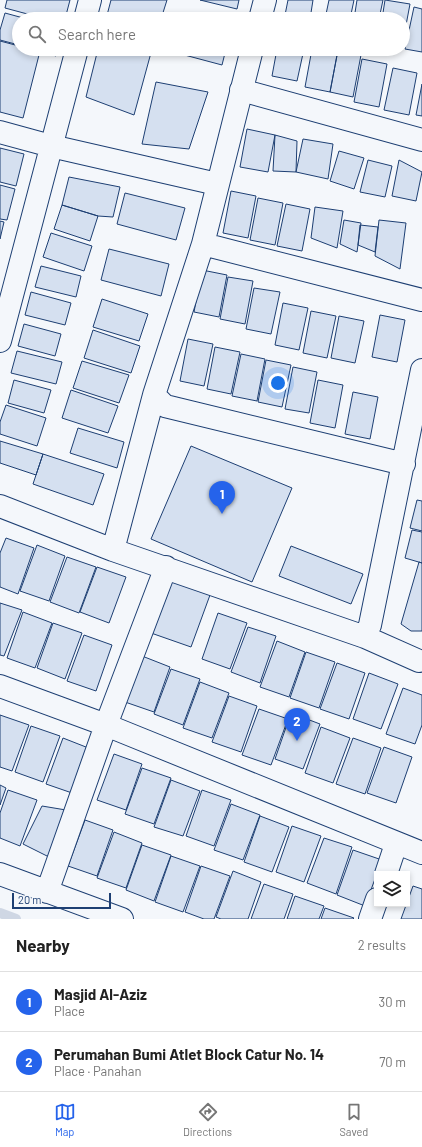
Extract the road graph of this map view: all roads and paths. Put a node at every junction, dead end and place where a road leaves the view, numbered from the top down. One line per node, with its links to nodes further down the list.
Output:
1 (90, 0): 3 (street)
2 (265, 0): 4 (street)
3 (86, 12)
4 (262, 12)
5 (75, 56): 10 (street)
6 (250, 56): 7 (street)
7 (241, 90): 9 (street); 11 (street)
8 (0, 132): 10 (street)
9 (422, 140)
10 (51, 146): 11 (street); 14 (street)
11 (217, 184): 12 (street)
12 (203, 244): 13 (street); 16 (street)
13 (422, 300)
14 (0, 340)
15 (422, 370): 17 (street)
16 (154, 395): 17 (street); 19 (street)
17 (404, 464): 21 (street)
18 (0, 506): 19 (street)
19 (113, 550): 20 (street)
20 (166, 567): 21 (street); 24 (street)
21 (365, 637): 22 (street)
22 (418, 661)
23 (0, 686): 24 (street)
24 (106, 725): 25 (street); 29 (street)
25 (396, 844): 26 (street); 27 (street)
26 (422, 853)
27 (387, 871)
28 (0, 874): 29 (street)
29 (47, 892): 31 (street)
30 (374, 907): 32 (street)
31 (122, 919)
32 (370, 919)

